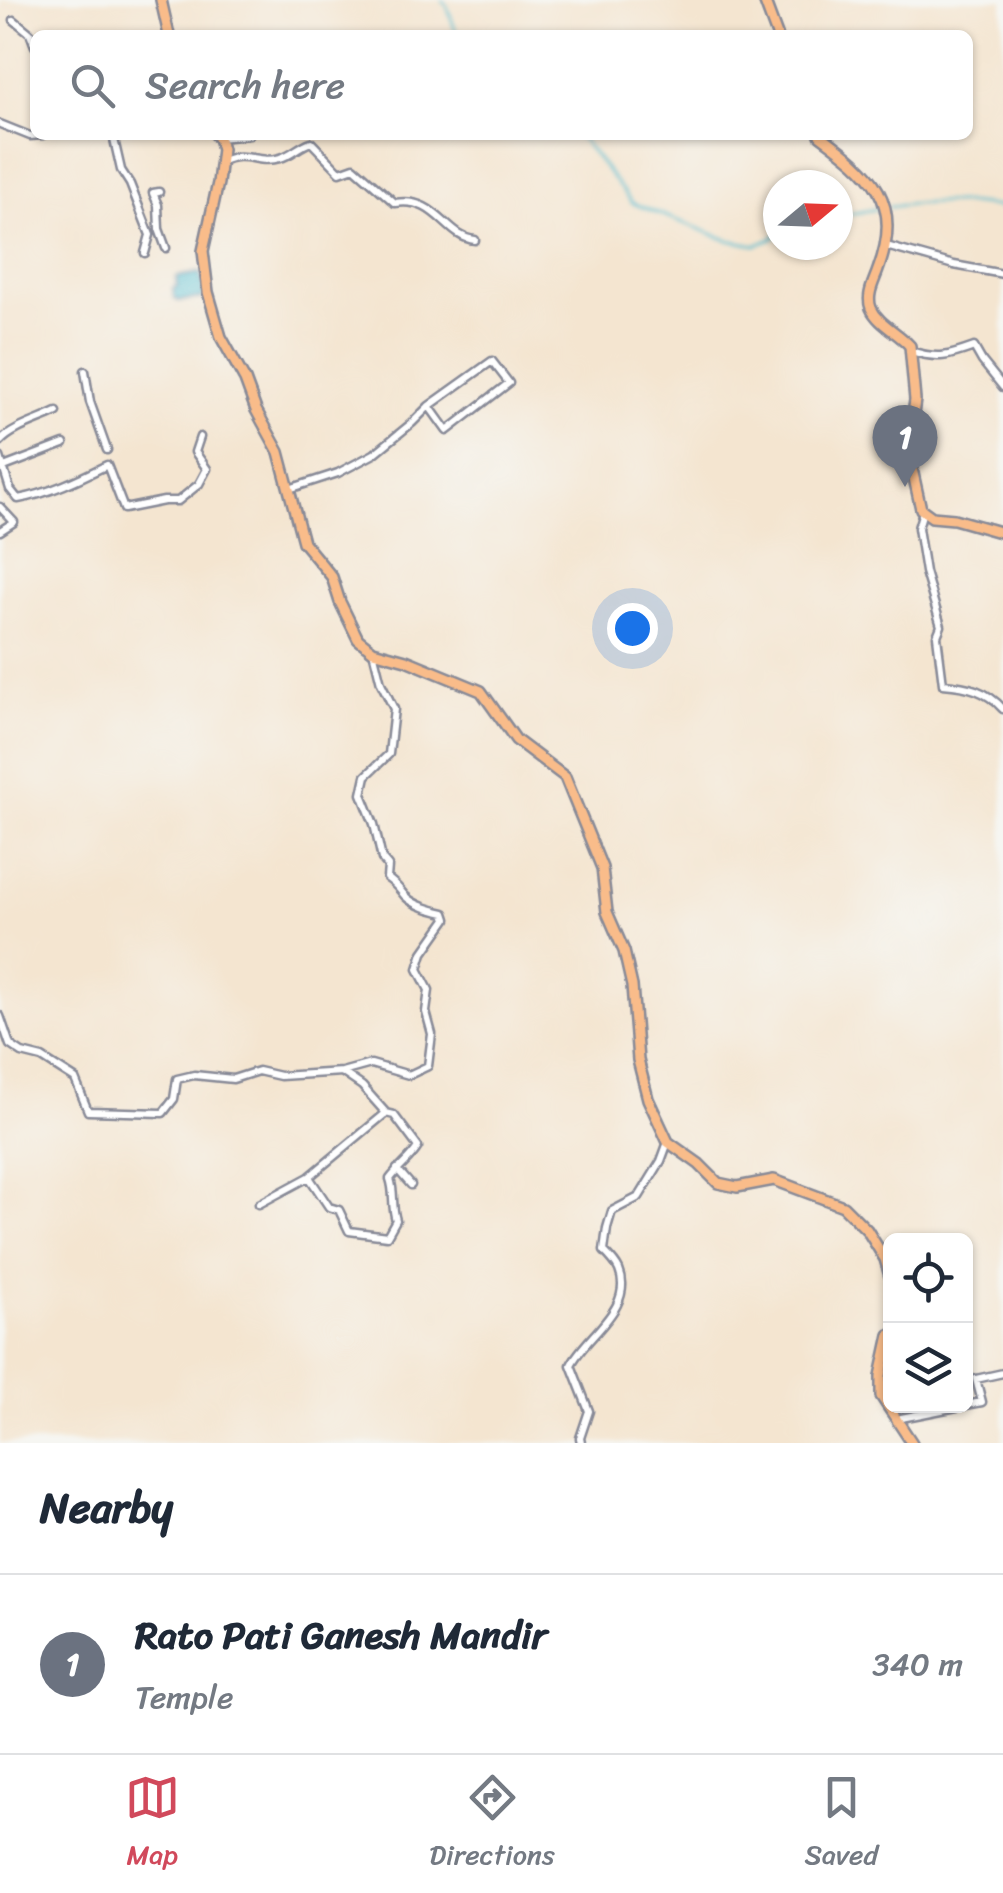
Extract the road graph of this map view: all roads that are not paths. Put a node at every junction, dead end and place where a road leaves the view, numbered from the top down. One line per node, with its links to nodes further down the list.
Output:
1 (161, 0): 4 (main road)
2 (764, 0): 5 (main road)
3 (14, 20): 6 (street)
4 (168, 30)
5 (776, 30)
6 (30, 33)
7 (0, 124): 8 (street)
8 (30, 136)
9 (115, 140): 15 (street)
10 (217, 140): 14 (main road)
11 (308, 140): 14 (street)
12 (311, 140): 16 (street)
13 (827, 140): 17 (main road)
14 (221, 162): 33 (main road)
15 (136, 198): 18 (street); 19 (street)
16 (475, 240)
17 (886, 246): 20 (street); 21 (main road)
18 (166, 248)
19 (144, 253)
20 (1003, 274)
21 (911, 350): 23 (street); 36 (main road)
22 (84, 371): 29 (street)
23 (1003, 387)
24 (429, 406): 24 (street); 33 (street)
25 (57, 412): 27 (street)
26 (200, 436): 32 (street)
27 (0, 442)
28 (64, 444): 31 (street)
29 (107, 450)
30 (0, 456): 31 (street)
31 (4, 467): 32 (street)
32 (10, 489): 34 (street)
33 (288, 489): 39 (main road)
34 (0, 491)
35 (0, 507): 37 (street)
36 (922, 511): 38 (main road); 40 (street)
37 (0, 531)
38 (1003, 533)
39 (374, 651): 42 (street); 44 (main road)
40 (1003, 709)
41 (0, 1016): 42 (street)
42 (342, 1072): 43 (street)
43 (386, 1113): 45 (street); 46 (street)
44 (668, 1142): 49 (main road); 57 (street)
45 (397, 1169): 46 (street); 47 (street)
46 (309, 1177): 48 (street)
47 (411, 1186)
48 (259, 1204)
49 (883, 1256)
50 (883, 1364): 52 (main road)
51 (1003, 1372): 53 (street)
52 (883, 1399)
53 (973, 1404)
54 (892, 1413): 56 (main road)
55 (920, 1413): 56 (street)
56 (896, 1419): 58 (main road)
57 (581, 1443)
58 (912, 1443)

